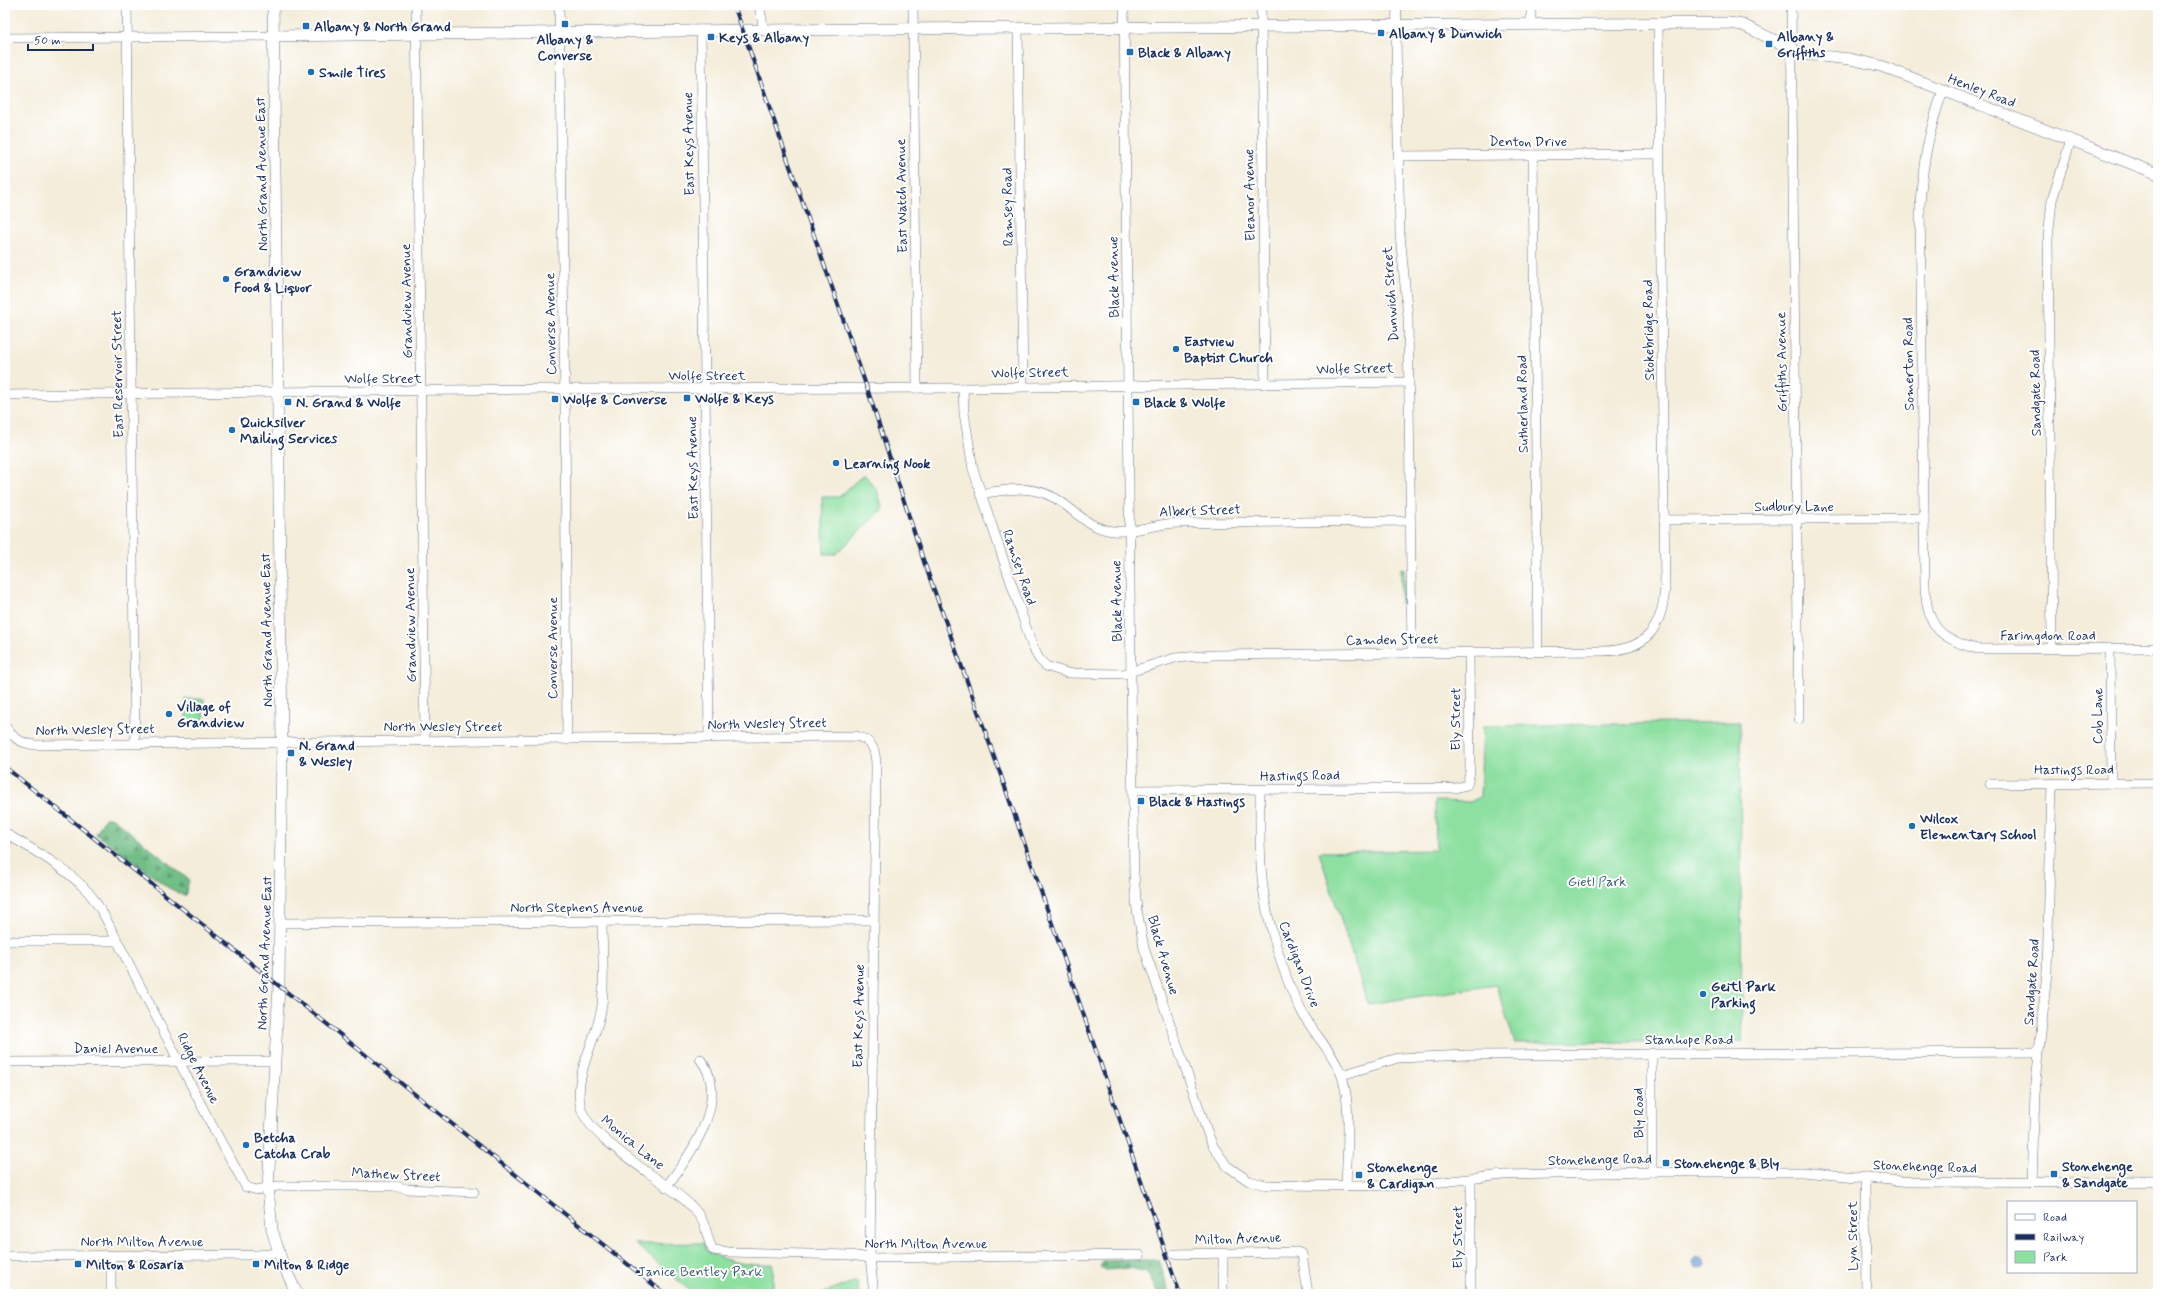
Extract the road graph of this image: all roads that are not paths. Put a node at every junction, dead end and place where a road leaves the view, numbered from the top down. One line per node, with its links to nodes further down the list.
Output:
1 (127, 5): 24 (street, East Reservoir Street)
2 (273, 5): 23 (street, North Grand Avenue East)
3 (416, 5): 22 (street, Grandview Avenue)
4 (559, 5): 21 (street, Converse Avenue)
5 (759, 5): 20 (street)
6 (913, 5): 18 (street, East Watch Avenue)
7 (1124, 5): 16 (street, Black Avenue)
8 (1261, 5): 15 (street, Eleanor Avenue)
9 (1397, 5): 14 (street, Dunwich Street)
10 (1531, 5): 12 (street)
11 (1791, 5): 26 (street, Griffiths Avenue)
12 (1531, 24): 13 (street, Henley Road); 14 (street, Henley Road)
13 (1658, 24): 26 (street, Henley Road); 29 (street, Stokebridge Road)
14 (1396, 25): 15 (street, Henley Road); 31 (street, Dunwich Street)
15 (1261, 26): 16 (street, Henley Road); 35 (street, Eleanor Avenue)
16 (1124, 27): 17 (street, Henley Road); 34 (street, Black Avenue)
17 (1018, 28): 18 (street, Henley Road); 36 (street, Ramsey Road)
18 (913, 29): 20 (street, Henley Road); 37 (street, East Watch Avenue)
19 (701, 30): 20 (street, Henley Road); 21 (street, Henley Road); 40 (street, East Keys Avenue)
20 (764, 30)
21 (559, 32): 22 (street, Henley Road); 39 (street, Converse Avenue)
22 (416, 34): 23 (street, Henley Road); 42 (street, Grandview Avenue)
23 (274, 36): 24 (street); 41 (street, North Grand Avenue East)
24 (127, 37): 25 (street); 43 (street, East Reservoir Street)
25 (5, 38)
26 (1791, 49): 27 (street, Henley Road); 49 (street, Griffiths Avenue)
27 (1943, 91): 28 (street, Henley Road); 46 (street, Somerton Road)
28 (2071, 140): 32 (street, Henley Road); 55 (street, Sandgate Road)
29 (1659, 154): 30 (street, Denton Drive); 48 (street, Stokebridge Road)
30 (1533, 155): 31 (street, Denton Drive); 57 (street, Sutherland Road)
31 (1398, 156): 33 (street, Dunwich Street)
32 (2158, 174)
33 (1409, 382): 35 (street, Wolfe Street); 47 (street, Dunwich Street)
34 (1128, 384): 35 (street, Wolfe Street); 36 (street, Wolfe Street); 50 (street, Black Avenue)
35 (1265, 384)
36 (1023, 386): 38 (street, Wolfe Street)
37 (917, 388): 38 (street, Wolfe Street); 40 (street, Wolfe Street)
38 (963, 388): 45 (street, Ramsey Road)
39 (565, 389): 40 (street, Wolfe Street); 42 (street, Wolfe Street); 64 (street, Converse Avenue)
40 (705, 389): 62 (street, East Keys Avenue)
41 (278, 392): 42 (street, Wolfe Street); 43 (street, Wolfe Street); 67 (street, North Grand Avenue East)
42 (421, 392): 63 (street, Grandview Avenue)
43 (131, 394): 44 (street, Wolfe Street); 66 (street, East Reservoir Street)
44 (5, 395)
45 (980, 494): 50 (street, Albert Street); 59 (street, Ramsey Road)
46 (1924, 518): 49 (street, Sudbury Lane); 52 (street, Somerton Road)
47 (1410, 520): 50 (street, Albert Street); 58 (street, Dunwich Street)
48 (1664, 520): 49 (street, Sudbury Lane); 51 (street, Stokebridge Road)
49 (1797, 520): 60 (street, Griffiths Avenue)
50 (1130, 531): 59 (street, Black Avenue)
51 (1654, 636): 57 (street, Camden Street)
52 (1939, 637): 55 (street, Faringdon Road)
53 (2110, 648): 54 (street, Faringdon Road); 55 (street, Faringdon Road); 69 (street, Cob Lane)
54 (2158, 648)
55 (2052, 649)
56 (1469, 652): 57 (street, Camden Street); 58 (street, Camden Street); 72 (street, Ely Street)
57 (1538, 652)
58 (1412, 653): 59 (street, Camden Street)
59 (1131, 672): 73 (street, Black Avenue)
60 (1799, 719)
61 (5, 726): 66 (street, North Wesley Street)
62 (709, 738): 64 (street, North Wesley Street); 65 (street, North Wesley Street)
63 (425, 740): 64 (street, North Wesley Street); 67 (street, North Wesley Street)
64 (567, 740)
65 (868, 740): 76 (street, East Keys Avenue)
66 (135, 742): 67 (street, North Wesley Street)
67 (282, 742): 78 (street, North Grand Avenue East)
68 (2052, 783): 69 (street, Hastings Road); 71 (street, Hastings Road); 81 (street, Sandgate Road)
69 (2111, 783): 70 (street, Hastings Road)
70 (2158, 783)
71 (1990, 784)
72 (1467, 785): 74 (street, Hastings Road)
73 (1133, 790): 74 (street, Hastings Road); 89 (street, Black Avenue)
74 (1260, 790): 87 (street, Cardigan Drive)
75 (5, 833): 80 (street)
76 (873, 920): 77 (street, North Stephens Avenue); 105 (street, East Keys Avenue)
77 (602, 921): 78 (street, North Stephens Avenue); 95 (street, Monica Lane)
78 (280, 924): 84 (street, North Grand Avenue East)
79 (5, 941): 80 (street)
80 (117, 941): 86 (street, Ridge Avenue)
81 (2038, 1052): 82 (street, Stanhope Road); 93 (street, Sandgate Road)
82 (1652, 1053): 87 (street, Stanhope Road); 88 (street, Bly Road)
83 (700, 1059): 95 (street)
84 (275, 1061): 86 (street, Daniel Avenue); 96 (street, North Grand Avenue East)
85 (5, 1062): 86 (street, Daniel Avenue)
86 (179, 1062): 96 (street, Ridge Avenue)
87 (1342, 1075): 94 (street, Cardigan Drive)
88 (1652, 1172): 90 (street, Stonehenge Road); 91 (street, Stonehenge Road)
89 (1238, 1174): 94 (street, Stonehenge Road)
90 (1865, 1178): 93 (street, Stonehenge Road); 112 (street, Lyn Street)
91 (1471, 1179): 94 (street, Stonehenge Road); 111 (street, Ely Street)
92 (2158, 1182): 93 (street, Stonehenge Road)
93 (2032, 1183)
94 (1346, 1186)
95 (666, 1187): 98 (street, Monica Lane)
96 (268, 1188): 97 (street, Mathew Street); 99 (street, North Grand Avenue East)
97 (474, 1192)
98 (713, 1250): 105 (street, North Milton Avenue)
99 (279, 1253): 102 (street, North Milton Avenue); 107 (street)
100 (1174, 1254): 101 (street, Milton Avenue)
101 (1223, 1254): 109 (street); 110 (street, Milton Avenue)
102 (111, 1255): 104 (street, North Milton Avenue); 106 (street)
103 (1140, 1255): 105 (street, North Milton Avenue)
104 (5, 1256)
105 (870, 1258): 108 (street, East Keys Avenue)
106 (111, 1294)
107 (297, 1294)
108 (874, 1294)
109 (1223, 1294)
110 (1308, 1294)
111 (1471, 1294)
112 (1866, 1294)

